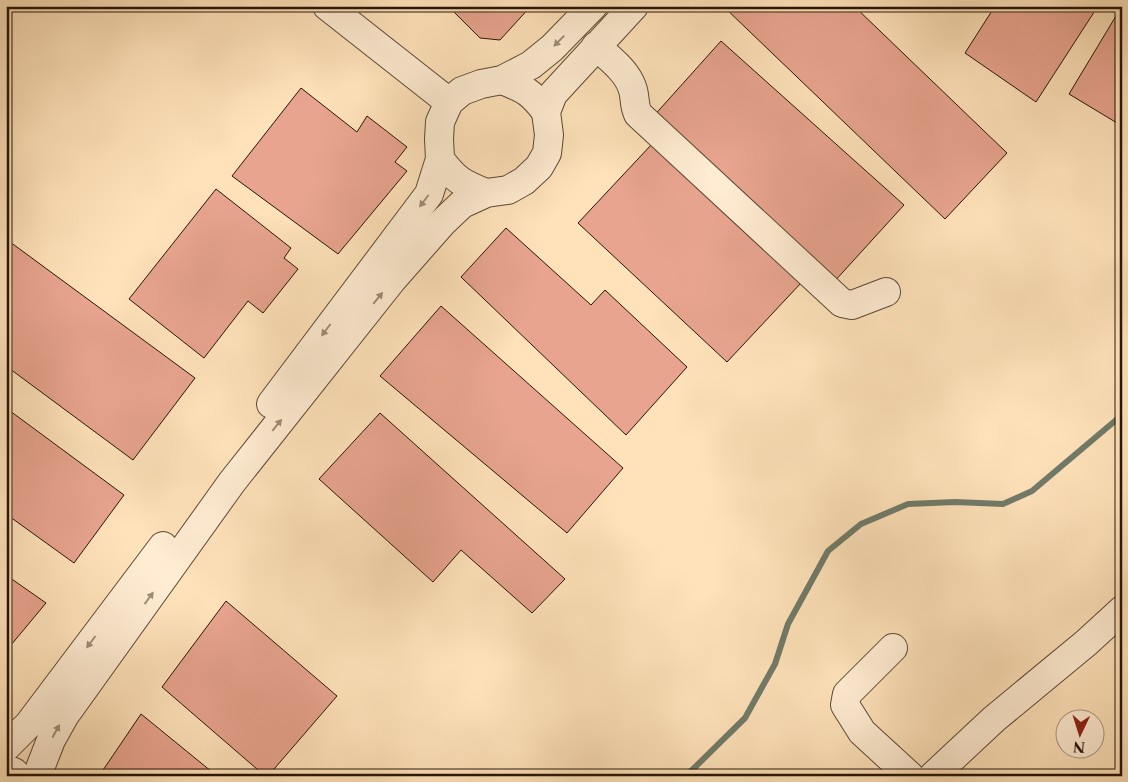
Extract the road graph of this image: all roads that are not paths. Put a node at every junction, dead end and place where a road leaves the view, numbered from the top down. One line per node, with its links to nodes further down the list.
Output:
1 (326, 6): 6 (street)
2 (593, 6): 5 (street, one-way to 5)
3 (634, 6): 4 (street)
4 (596, 46): 7 (street); 10 (street)
5 (502, 80): 6 (street); 7 (street)
6 (449, 102): 8 (street)
7 (546, 112): 9 (street)
8 (440, 159): 9 (street); 13 (street, one-way to 13)
9 (486, 194): 16 (street, one-way to 9)
10 (886, 292)
11 (1122, 610): 18 (street)
12 (893, 648): 17 (street)
13 (6, 746)
14 (6, 769): 15 (street)
15 (17, 776)
16 (37, 776)
17 (910, 776)
18 (934, 776)

